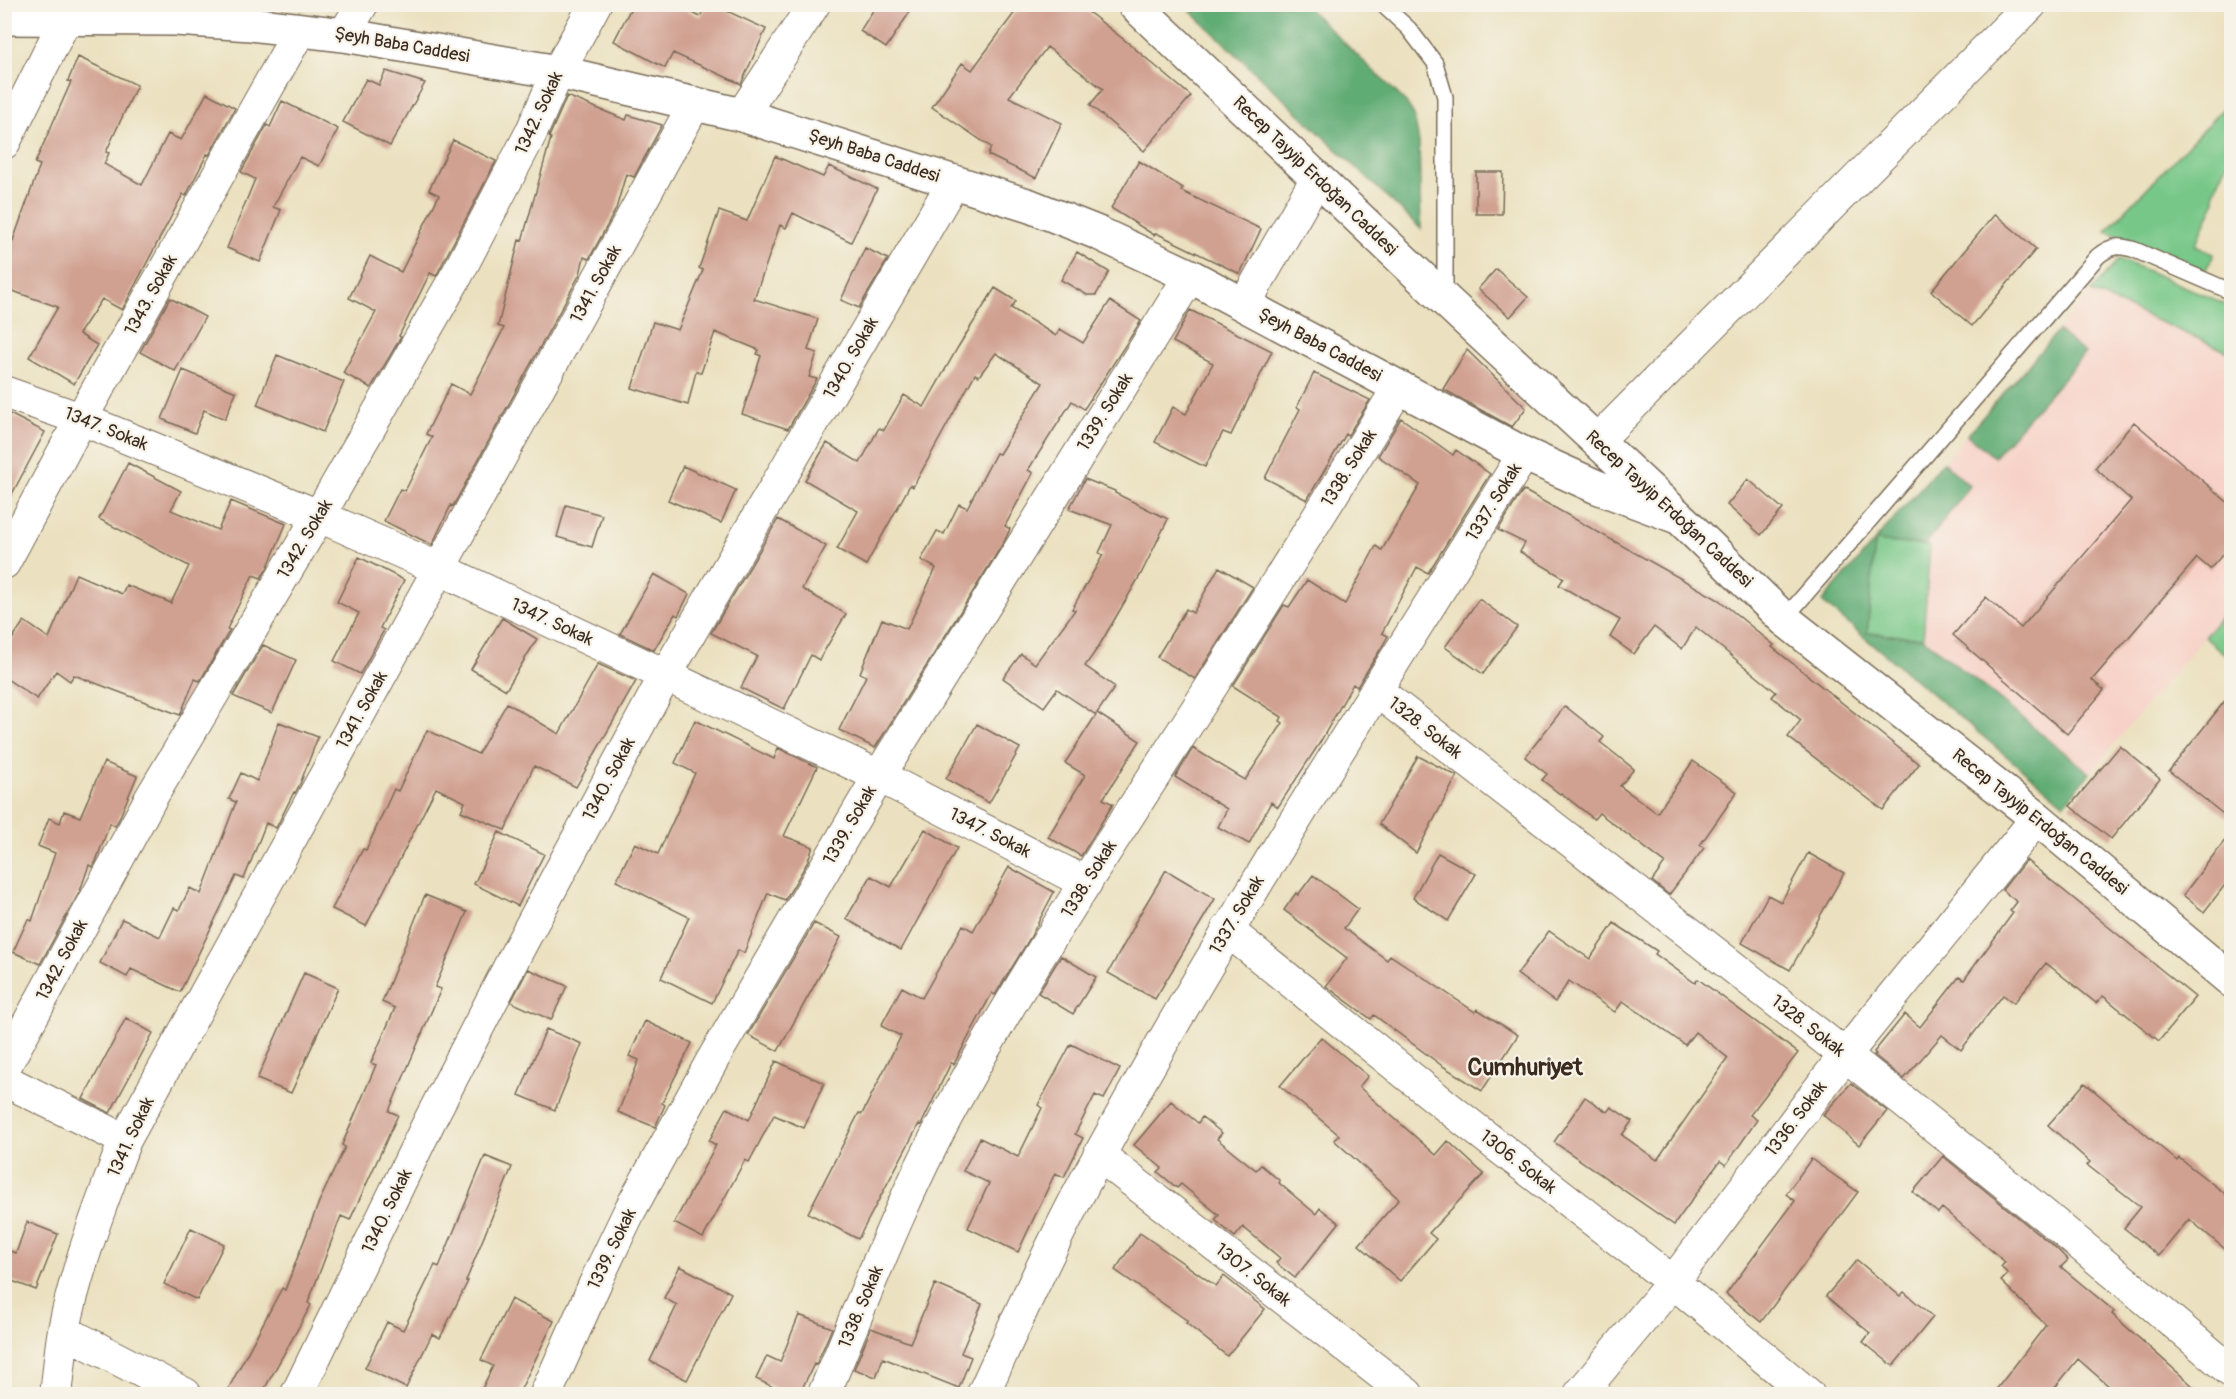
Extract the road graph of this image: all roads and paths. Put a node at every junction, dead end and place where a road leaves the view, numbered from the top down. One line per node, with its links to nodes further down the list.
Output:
1 (362, 4): 11 (street)
2 (595, 4): 12 (street, 1342. Sokak)
3 (814, 4): 14 (street)
4 (1134, 4): 16 (street, Recep Tayyip Erdoğan Caddesi)
5 (1382, 4): 20 (lane)
6 (2031, 4): 25 (street)
7 (122, 11): 9 (street, Şeyh Baba Caddesi); 10 (street, Şeyh Baba Caddesi)
8 (4, 18): 9 (street, Şeyh Baba Caddesi)
9 (66, 18): 15 (street)
10 (300, 30): 11 (street, Şeyh Baba Caddesi); 24 (street, 1343. Sokak)
11 (344, 35): 12 (street, Şeyh Baba Caddesi)
12 (558, 72): 13 (street, Şeyh Baba Caddesi); 27 (street, 1342. Sokak)
13 (695, 103): 14 (street, Şeyh Baba Caddesi); 30 (street, 1341. Sokak)
14 (742, 115): 17 (street, Şeyh Baba Caddesi)
15 (4, 143)
16 (1317, 178): 20 (street, Recep Tayyip Erdoğan Caddesi); 21 (street)
17 (954, 181): 18 (street, Şeyh Baba Caddesi); 32 (street, 1340. Sokak)
18 (1190, 276): 21 (street, Şeyh Baba Caddesi); 34 (street, 1339. Sokak)
19 (2232, 292): 31 (lane)
20 (1445, 300): 25 (street, Recep Tayyip Erdoğan Caddesi)
21 (1244, 305): 22 (street, Şeyh Baba Caddesi)
22 (1399, 387): 26 (street, Şeyh Baba Caddesi); 36 (street, 1338. Sokak)
23 (4, 392): 24 (street, 1347. Sokak)
24 (81, 419): 27 (street, 1347. Sokak); 29 (street, 1343. Sokak)
25 (1597, 441): 28 (street, Recep Tayyip Erdoğan Caddesi)
26 (1524, 454): 28 (street, Şeyh Baba Caddesi); 33 (street, 1337. Sokak)
27 (319, 516): 30 (street, 1347. Sokak); 40 (street, 1342. Sokak)
28 (1680, 518): 31 (street, Recep Tayyip Erdoğan Caddesi)
29 (4, 563)
30 (440, 569): 32 (street, 1347. Sokak); 42 (street, 1341. Sokak)
31 (1784, 619): 35 (street, Recep Tayyip Erdoğan Caddesi)
32 (664, 676): 34 (street, 1347. Sokak); 49 (street, 1340. Sokak)
33 (1377, 691): 37 (street, 1337. Sokak); 39 (street, 1328. Sokak)
34 (879, 776): 36 (street, 1347. Sokak); 50 (street, 1339. Sokak)
35 (2037, 818): 38 (street, Recep Tayyip Erdoğan Caddesi); 39 (street, 1336. Sokak)
36 (1086, 883): 51 (street, 1338. Sokak)
37 (1227, 930): 43 (street, 1337. Sokak); 44 (street, 1306. Sokak)
38 (2232, 981)
39 (1845, 1055): 44 (street, 1336. Sokak); 46 (street, 1328. Sokak)
40 (4, 1068)
41 (4, 1080): 42 (street)
42 (125, 1140): 45 (street, 1341. Sokak)
43 (1099, 1155): 52 (street, 1337. Sokak); 53 (street, 1307. Sokak)
44 (1673, 1282): 54 (street, 1336. Sokak); 55 (street, 1306. Sokak)
45 (64, 1331): 47 (street, 1341. Sokak); 48 (street)
46 (2232, 1372)
47 (56, 1395)
48 (185, 1395)
49 (297, 1395)
50 (546, 1395)
51 (824, 1395)
52 (983, 1395)
53 (1407, 1395)
54 (1580, 1395)
55 (1808, 1395)

